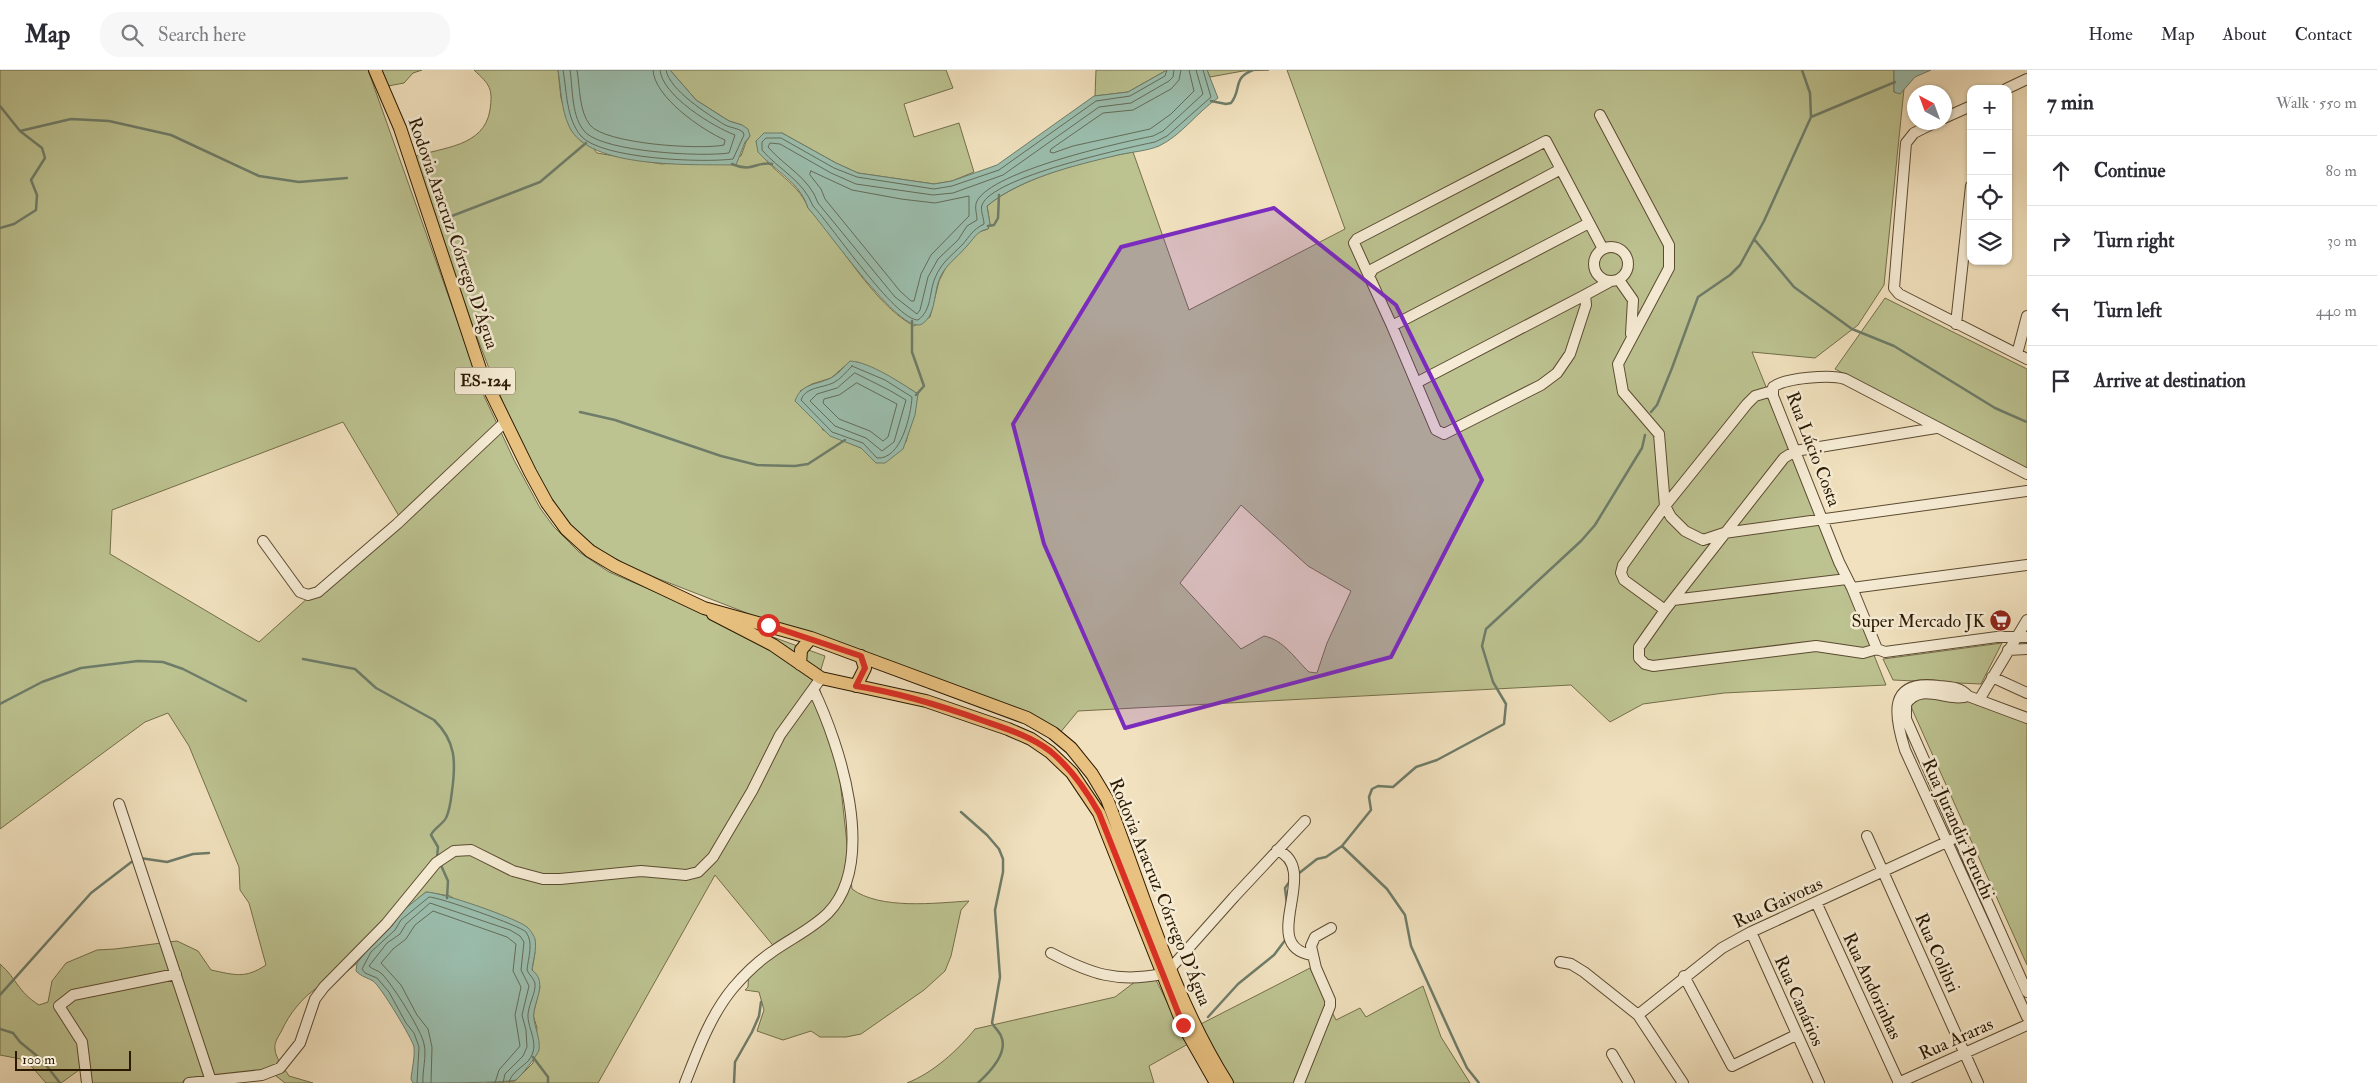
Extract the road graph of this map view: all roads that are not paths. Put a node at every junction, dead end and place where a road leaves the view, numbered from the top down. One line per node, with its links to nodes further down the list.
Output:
1 (375, 70): 24 (main road, Rodovia Aracruz Córrego D'Água / ES-124)
2 (2027, 78): 3 (street)
3 (2012, 86)
4 (1967, 108): 5 (street)
5 (1952, 114)
6 (1600, 115): 19 (street)
7 (1920, 130): 17 (street)
8 (1561, 169): 10 (street); 12 (street); 12 (street)
9 (1967, 220): 17 (street)
10 (1590, 223): 11 (street); 18 (street)
11 (1603, 249): 13 (street); 14 (street)
12 (1369, 276): 18 (street)
13 (1620, 280): 14 (street); 19 (street)
14 (1609, 282): 15 (street)
15 (1585, 295): 22 (street); 22 (street)
16 (2027, 316): 20 (street)
17 (1956, 324): 20 (street)
18 (1392, 326): 22 (street)
19 (1630, 338): 29 (street)
20 (2017, 354): 21 (street)
21 (2027, 359)
22 (1416, 383)
23 (1772, 391): 25 (street, Rua Lúcio Costa); 26 (street, Rua Lúcio Costa); 29 (street)
24 (505, 422): 32 (street); 36 (main road, Rodovia Aracruz Córrego D'Água / ES-124)
25 (1936, 428): 26 (street); 27 (street, Rua Lúcio Costa)
26 (1795, 451): 30 (street, Rua Lúcio Costa); 31 (street)
27 (2027, 474)
28 (2027, 491): 30 (street)
29 (1665, 506): 31 (street); 37 (street)
30 (1823, 520): 31 (street); 34 (street, Rua Lúcio Costa)
31 (1724, 533): 35 (street)
32 (263, 541)
33 (2027, 565): 34 (street)
34 (1850, 584): 35 (street); 42 (street, Rua Lúcio Costa)
35 (1673, 600): 37 (street)
36 (704, 608): 41 (main road, Rodovia Aracruz Córrego D'Água / ES-124); 46 (main road, Rodovia Aracruz Córrego D'Água / ES-124)
37 (1665, 610): 42 (street)
38 (2027, 620): 39 (street)
39 (2016, 637): 40 (street); 42 (street); 44 (street)
40 (2027, 637)
41 (811, 638): 45 (main road, Rodovia Aracruz Córrego D'Água / ES-124); 46 (main road)
42 (1877, 649)
43 (2027, 649): 44 (street)
44 (2008, 650): 47 (street)
45 (861, 656): 49 (main road); 68 (main road, Rodovia Aracruz Córrego D'Água / ES-124)
46 (800, 664): 48 (main road, Rodovia Aracruz Córrego D'Água / ES-124)
47 (1992, 677): 52 (street); 53 (street)
48 (822, 678): 49 (main road, Rodovia Aracruz Córrego D'Água / ES-124); 50 (street)
49 (856, 686): 68 (main road, Rodovia Aracruz Córrego D'Água / ES-124)
50 (813, 689): 78 (street); 81 (street)
51 (1947, 691): 53 (street); 58 (street, Rua Jurandir Peruchi); 59 (street, Rua Jurandir Peruchi)
52 (2027, 693)
53 (1979, 700): 54 (street)
54 (2027, 718)
55 (119, 804): 69 (street)
56 (1305, 821): 60 (street)
57 (1867, 836): 61 (street, Rua Colibri)
58 (1958, 836): 59 (street, Rua Gaivotas); 71 (street, Rua Jurandir Peruchi)
59 (1946, 843): 61 (street, Rua Gaivotas); 73 (street, Rua Jurandir Peruchi)
60 (1277, 850): 66 (street); 68 (street)
61 (1882, 872): 62 (street, Rua Gaivotas); 76 (street, Rua Colibri)
62 (1816, 902): 64 (street, Rua Gaivotas); 88 (street, Rua Andorinhas)
63 (1330, 928): 66 (street)
64 (1751, 932): 70 (street, Rua Gaivotas); 75 (street, Rua Canários)
65 (1051, 953): 68 (street)
66 (1312, 955): 84 (street)
67 (1560, 962): 72 (street)
68 (1166, 972): 82 (main road, Rodovia Aracruz Córrego D'Água / ES-124); 83 (main road, Rodovia Aracruz Córrego D'Água / ES-124)
69 (176, 974): 78 (street); 79 (street)
70 (1684, 976): 72 (street, Rua Gaivotas); 75 (street)
71 (2027, 992)
72 (1638, 1015): 86 (street)
73 (2027, 1018)
74 (2027, 1024): 76 (street, Rua Araras)
75 (1796, 1035): 87 (street, Rua Canários)
76 (1964, 1053): 88 (street, Rua Araras); 89 (street, Rua Colibri)
77 (1612, 1054): 85 (street)
78 (210, 1081): 80 (street)
79 (87, 1083)
80 (189, 1083)
81 (685, 1083)
82 (1216, 1083)
83 (1227, 1083)
84 (1299, 1083)
85 (1629, 1083)
86 (1684, 1083)
87 (1818, 1083)
88 (1899, 1083)
89 (1978, 1083)

